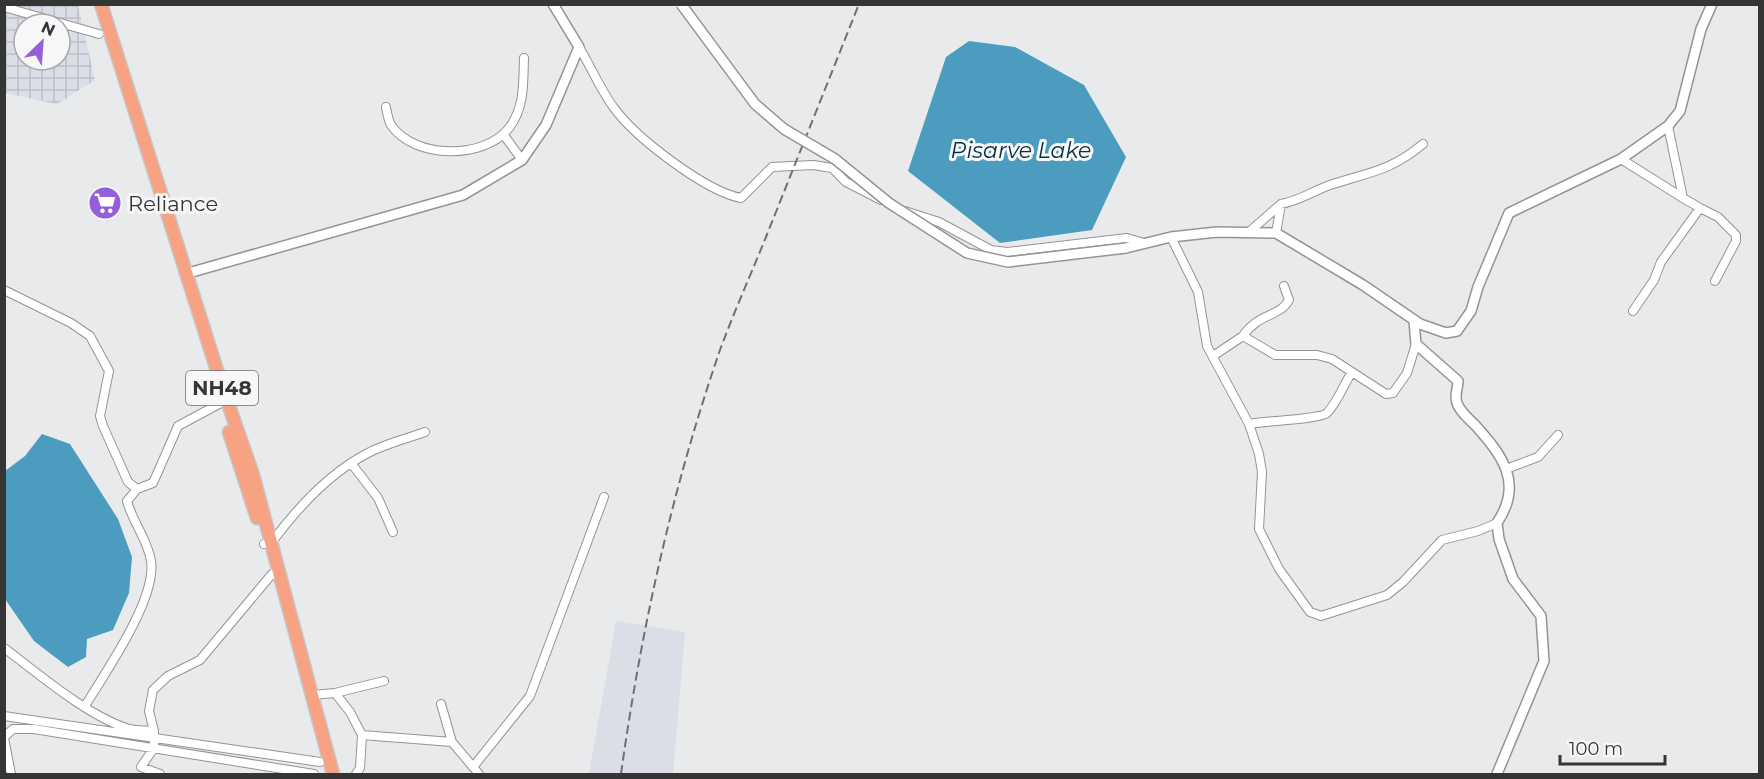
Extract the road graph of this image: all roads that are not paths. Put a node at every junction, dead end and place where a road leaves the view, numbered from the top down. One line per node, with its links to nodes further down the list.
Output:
1 (92, 4): 7 (highway, NH48)
2 (101, 4): 23 (highway, NH48)
3 (553, 4): 8 (street)
4 (681, 4): 22 (street, bridge)
5 (1712, 4): 11 (street)
6 (4, 7): 7 (street)
7 (99, 34): 33 (highway, NH48)
8 (579, 47): 15 (street); 22 (street)
9 (524, 58): 12 (street)
10 (386, 107): 12 (street)
11 (1668, 126): 14 (street); 16 (street)
12 (503, 134): 15 (street)
13 (1423, 144): 17 (street)
14 (1621, 159): 16 (street); 28 (street)
15 (522, 160): 23 (street)
16 (1683, 198): 18 (street)
17 (1281, 204): 19 (street); 20 (street)
18 (1700, 208): 24 (street); 27 (street)
19 (1250, 231): 20 (street); 21 (street)
20 (1276, 233): 28 (street)
21 (1171, 237): 22 (street); 31 (street)
22 (1145, 244)
23 (185, 274): 43 (highway, NH48)
24 (1715, 281)
25 (1284, 286): 29 (street)
26 (4, 290): 39 (street)
27 (1633, 311)
28 (1414, 321): 30 (street)
29 (1243, 336): 31 (street); 32 (street)
30 (1416, 344): 32 (street); 38 (street)
31 (1213, 356): 34 (street)
32 (1352, 372): 34 (street)
33 (219, 404): 39 (street); 43 (highway, NH48)
34 (1249, 424): 41 (street)
35 (425, 432): 37 (street)
36 (1558, 435): 38 (street)
37 (351, 463): 42 (street); 43 (street)
38 (1506, 469): 41 (street)
39 (137, 489): 51 (street)
40 (604, 497): 60 (street)
41 (1497, 523): 69 (street)
42 (393, 532)
43 (268, 543): 44 (highway, NH48); 45 (highway, NH48)
44 (272, 574): 45 (highway, NH48); 54 (street)
45 (286, 614): 49 (highway, NH48); 59 (highway, NH48)
46 (4, 648): 51 (street)
47 (384, 681): 48 (street)
48 (335, 693): 49 (street); 55 (street)
49 (312, 695): 67 (highway, NH48)
50 (441, 704): 57 (street)
51 (85, 706): 54 (street)
52 (4, 716): 54 (street)
53 (4, 723): 56 (street)
54 (154, 734): 58 (street); 59 (street)
55 (362, 735): 57 (street); 62 (street)
56 (4, 737): 58 (street); 63 (street)
57 (452, 742): 60 (street)
58 (154, 748): 61 (street); 65 (street)
59 (320, 762): 66 (highway, NH48)
60 (473, 767): 68 (street)
61 (139, 771): 64 (street)
62 (359, 772)
63 (11, 774)
64 (160, 774)
65 (314, 774)
66 (324, 774)
67 (333, 774)
68 (479, 774)
69 (1497, 774)

